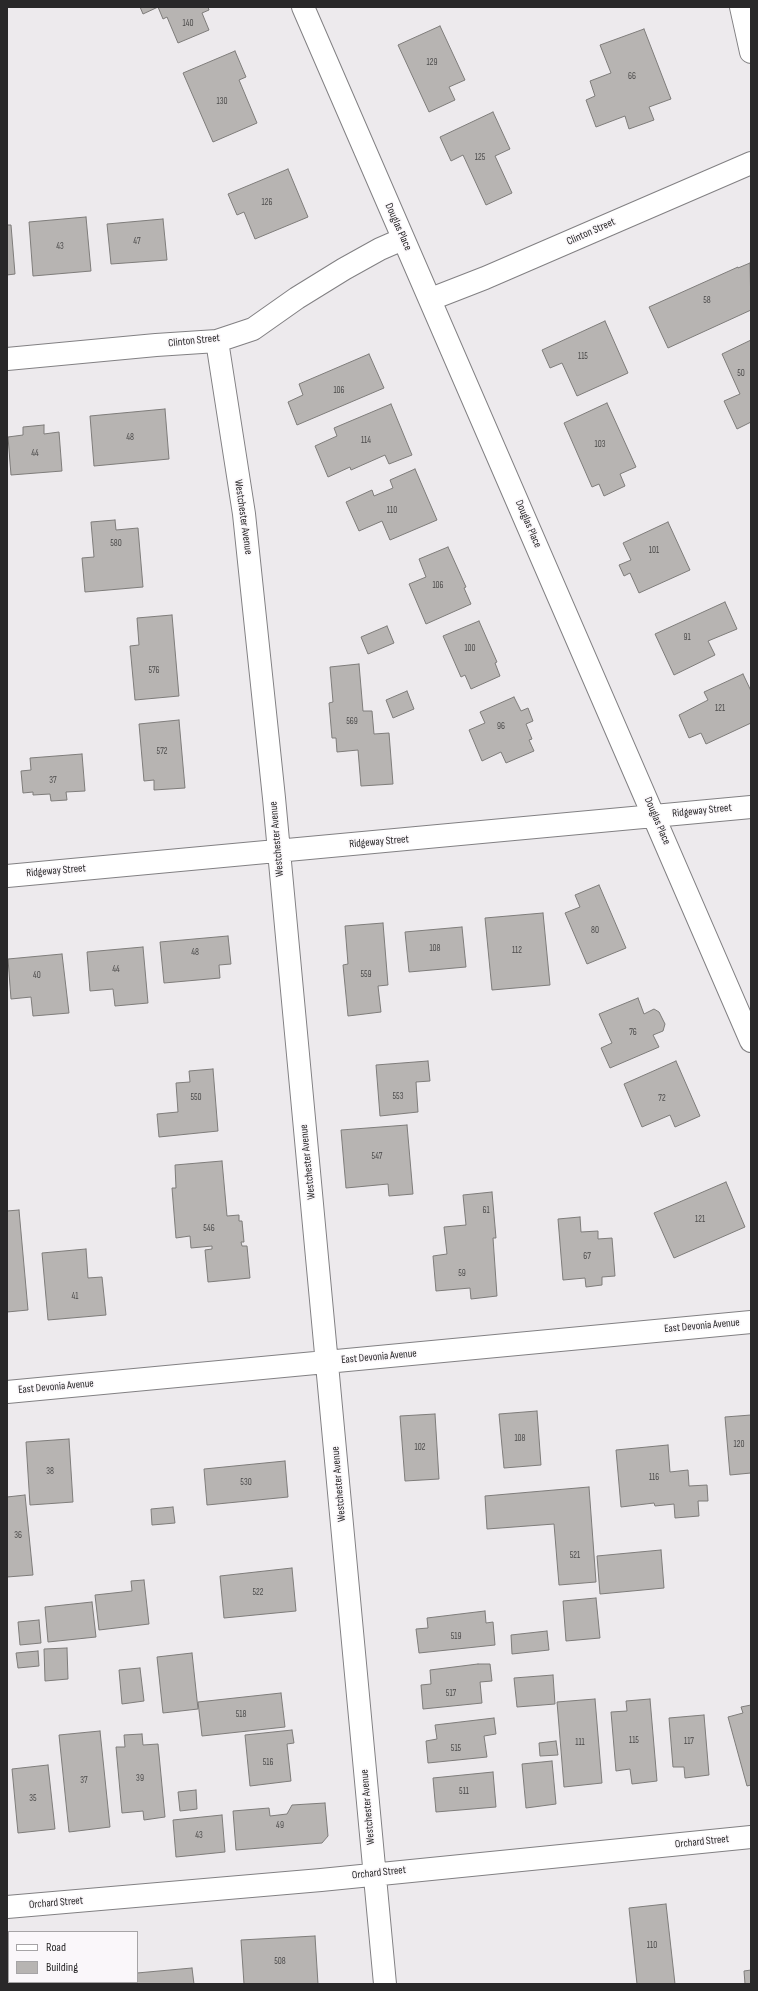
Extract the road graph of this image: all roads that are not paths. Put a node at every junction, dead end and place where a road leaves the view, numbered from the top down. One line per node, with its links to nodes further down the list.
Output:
1 (303, 7): 5 (street, Douglas Place)
2 (741, 7): 3 (street)
3 (751, 52)
4 (751, 163): 6 (street, Clinton Street)
5 (404, 239): 6 (street, Douglas Place); 7 (street, Clinton Street)
6 (431, 300): 10 (street, Douglas Place)
7 (217, 341): 8 (street, Clinton Street); 11 (street, Westchester Avenue)
8 (7, 359)
9 (751, 807): 10 (street, Ridgeway Street)
10 (654, 816): 11 (street, Ridgeway Street); 13 (street, Douglas Place)
11 (278, 851): 12 (street, Ridgeway Street); 15 (street, Westchester Avenue)
12 (7, 876)
13 (751, 1041)
14 (751, 1322): 15 (street, East Devonia Avenue)
15 (328, 1361): 16 (street, East Devonia Avenue); 18 (street, Westchester Avenue)
16 (7, 1392)
17 (751, 1837): 18 (street, Orchard Street)
18 (374, 1874): 19 (street, Orchard Street); 20 (street, Westchester Avenue)
19 (7, 1907)
20 (385, 1984)

